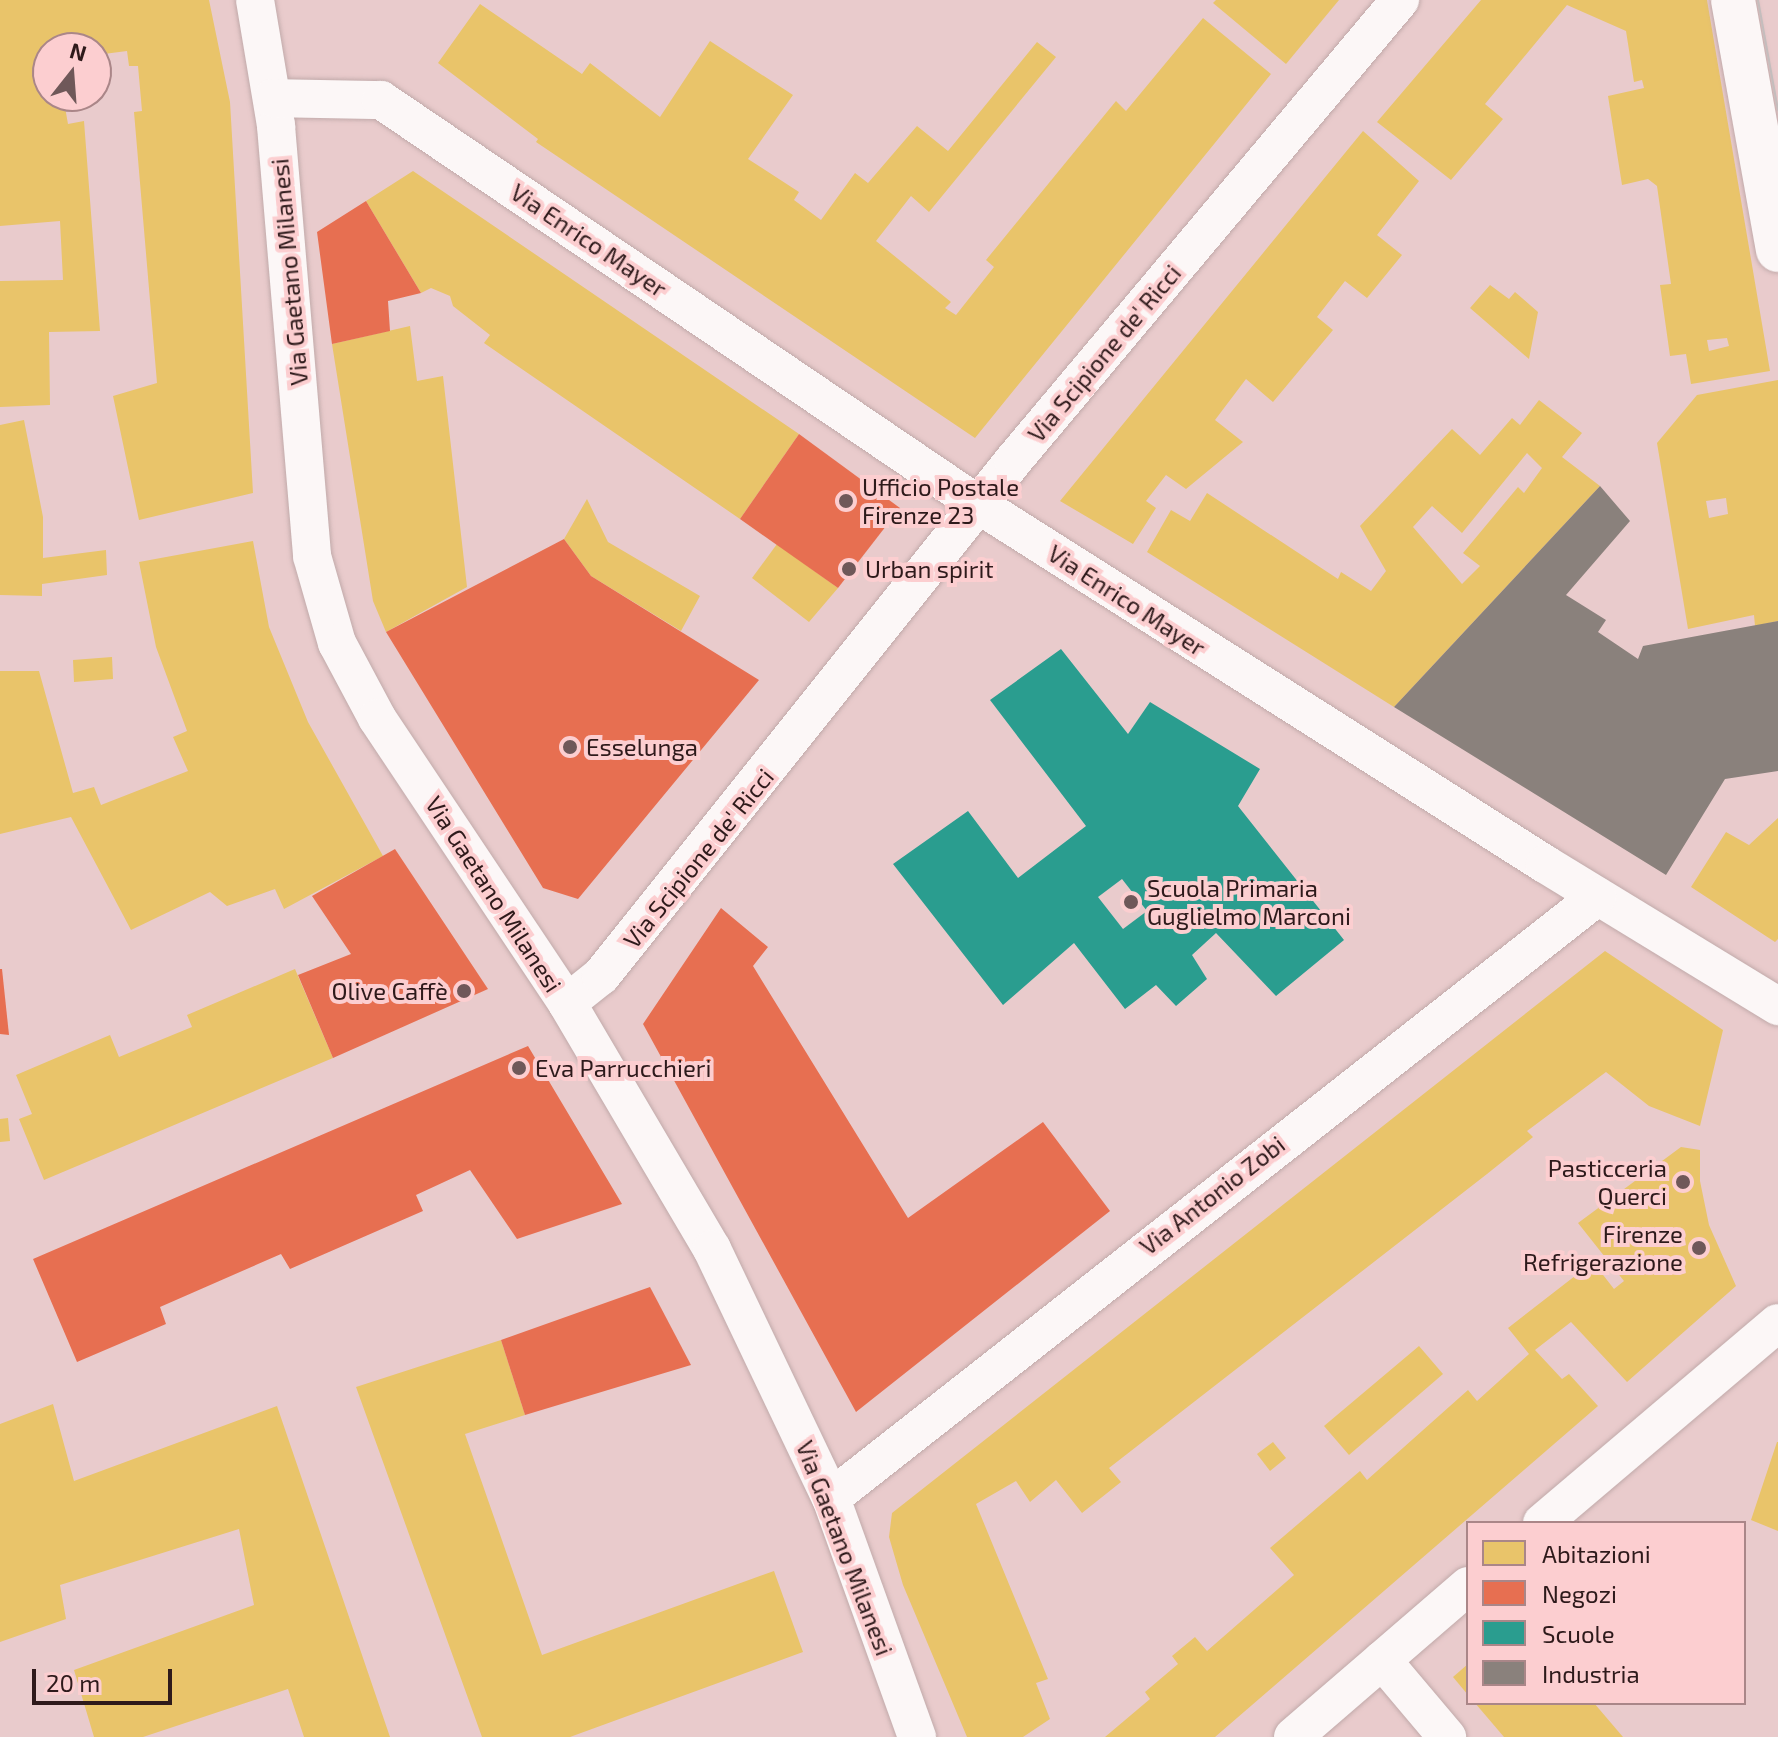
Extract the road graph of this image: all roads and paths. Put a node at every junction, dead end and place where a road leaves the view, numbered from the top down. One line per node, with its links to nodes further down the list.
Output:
1 (255, 0): 4 (street, Via Gaetano Milanesi)
2 (1400, 0): 6 (street, Via Scipione de' Ricci)
3 (1733, 0): 5 (street)
4 (273, 98): 6 (street, Via Enrico Mayer); 8 (street, Via Gaetano Milanesi)
5 (1778, 250)
6 (979, 505): 7 (street, Via Enrico Mayer); 8 (street, Via Scipione de' Ricci)
7 (1597, 897): 9 (street, Via Enrico Mayer); 11 (street, Via Antonio Zobi)
8 (567, 1003): 11 (street, Via Gaetano Milanesi)
9 (1778, 1006)
10 (1778, 1323): 12 (street)
11 (831, 1498): 15 (street, Via Gaetano Milanesi)
12 (1544, 1521)
13 (1466, 1588): 14 (street)
14 (1382, 1660): 16 (street); 17 (street)
15 (917, 1737)
16 (1293, 1737)
17 (1447, 1737)

